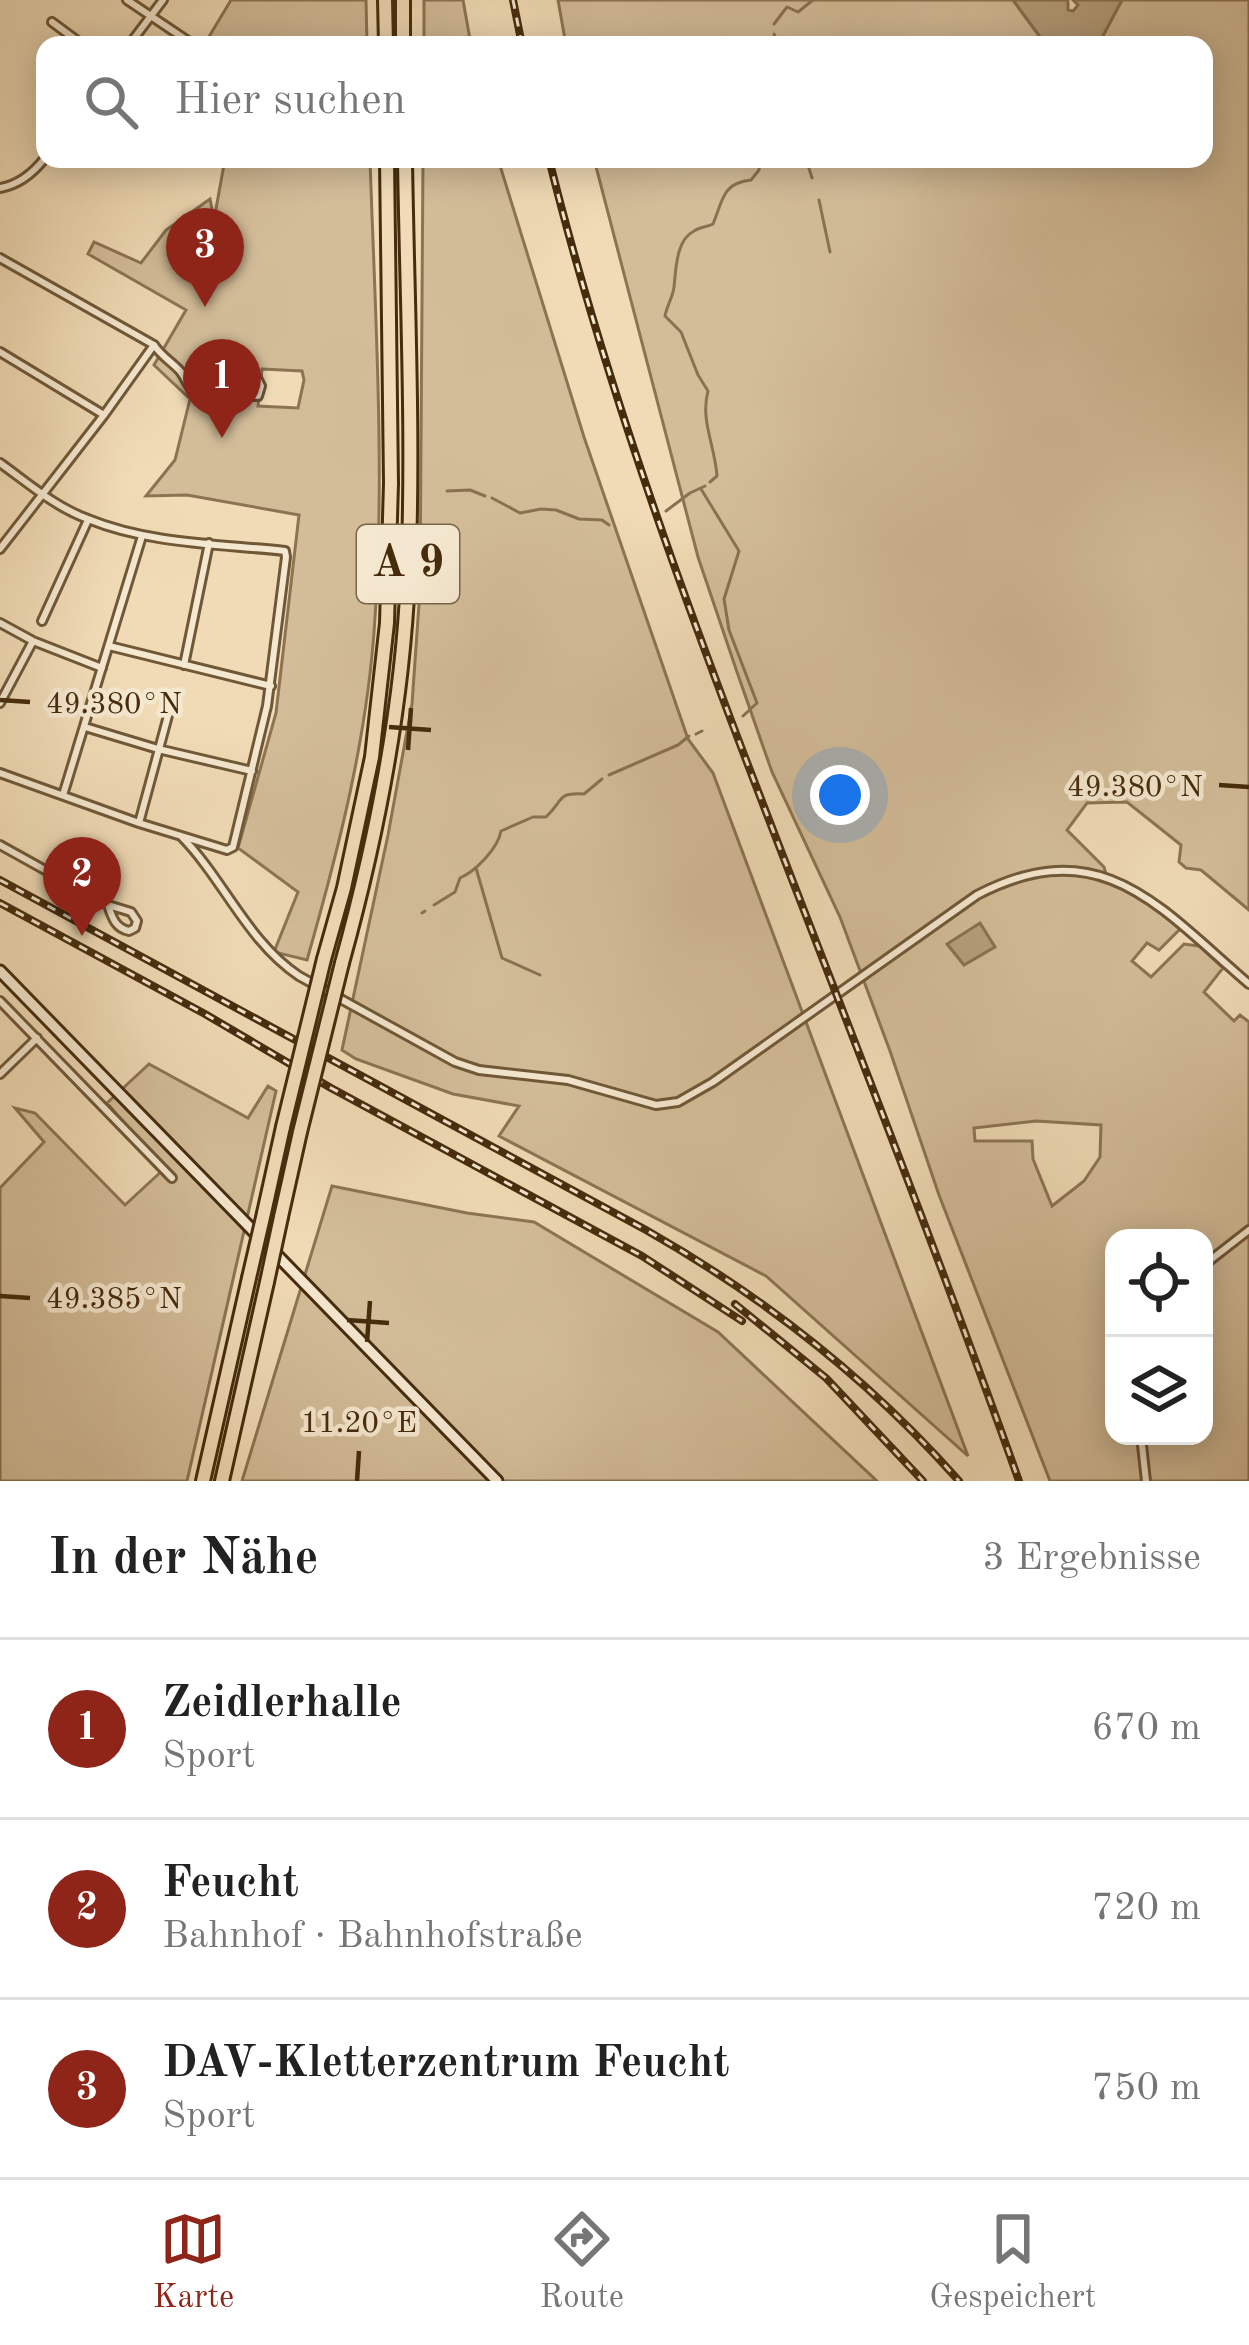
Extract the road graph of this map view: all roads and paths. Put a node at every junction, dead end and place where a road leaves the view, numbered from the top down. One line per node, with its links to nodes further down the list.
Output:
1 (127, 0): 5 (street)
2 (163, 0): 5 (street)
3 (386, 0): 10 (highway)
4 (403, 0): 11 (highway)
5 (150, 16): 8 (street); 9 (street)
6 (52, 22): 7 (street)
7 (71, 36)
8 (136, 36)
9 (180, 36)
10 (386, 36)
11 (404, 36)
12 (37, 168): 15 (street)
13 (387, 168): 54 (highway, A 9, bridge)
14 (405, 168): 55 (highway, A 9, bridge)
15 (0, 188)
16 (0, 258): 17 (street)
17 (154, 345): 19 (street); 20 (street)
18 (0, 352): 20 (street)
19 (182, 373): 19 (street)
20 (104, 415): 22 (street)
21 (0, 463): 22 (street)
22 (43, 494): 23 (street); 26 (street)
23 (88, 520): 24 (street); 27 (street)
24 (142, 536): 25 (street); 30 (street)
25 (208, 543): 31 (street); 33 (street)
26 (0, 549)
27 (42, 621)
28 (0, 623): 29 (street)
29 (33, 640): 32 (street); 34 (street)
30 (109, 646): 31 (street); 32 (street)
31 (184, 664): 33 (street)
32 (102, 668): 36 (street)
33 (271, 686): 38 (street)
34 (0, 704)
35 (169, 712): 37 (street)
36 (85, 727): 37 (street); 40 (street)
37 (158, 749): 38 (street); 41 (street)
38 (252, 771): 42 (street)
39 (0, 772): 40 (street)
40 (64, 795): 41 (street)
41 (139, 823): 42 (street)
42 (181, 836): 46 (street)
43 (0, 845): 44 (street)
44 (108, 905): 44 (street)
45 (0, 971): 56 (main road)
46 (1249, 984)
47 (0, 1001): 48 (street)
48 (37, 1038): 49 (street); 50 (street)
49 (0, 1074)
50 (172, 1178)
51 (1249, 1230): 52 (street)
52 (1213, 1258)
53 (1142, 1445): 57 (street)
54 (203, 1481)
55 (221, 1481)
56 (497, 1481)
57 (1145, 1481)

